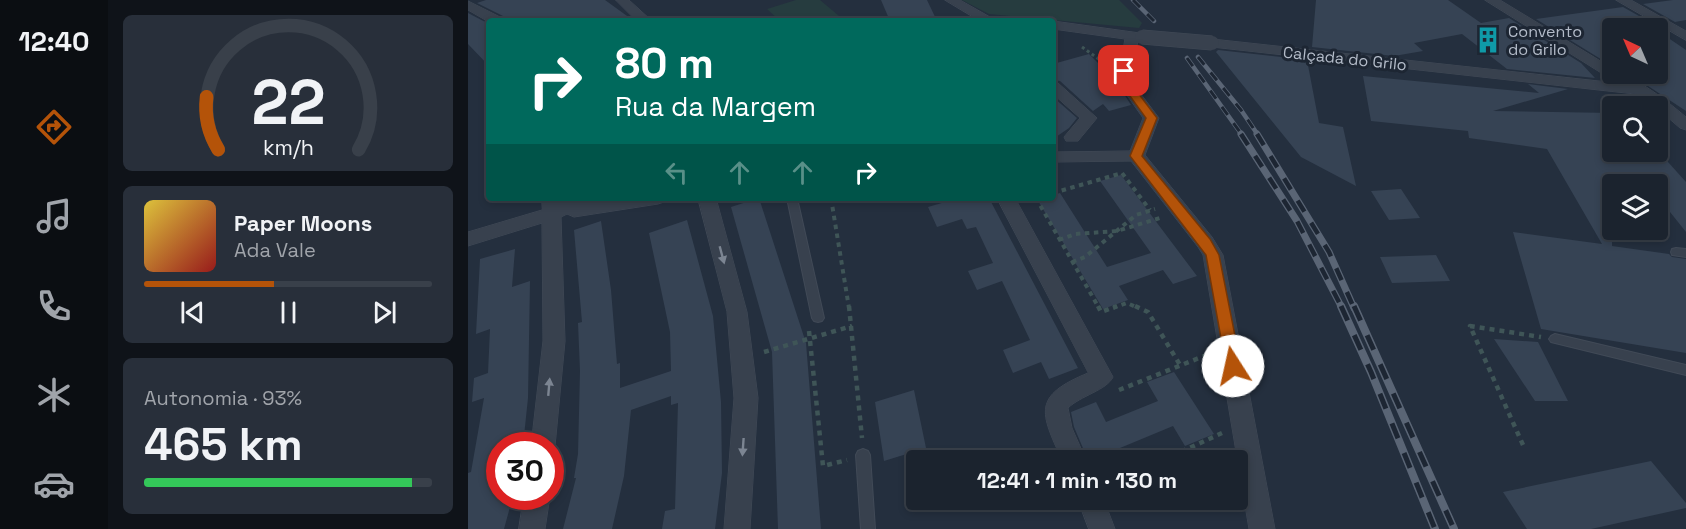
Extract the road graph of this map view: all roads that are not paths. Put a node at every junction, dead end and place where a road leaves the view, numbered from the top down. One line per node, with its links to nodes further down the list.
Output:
1 (622, 0): 7 (street)
2 (951, 0): 8 (street)
3 (1491, 0): 13 (street)
4 (1622, 0): 11 (street)
5 (468, 5): 6 (street)
6 (492, 18)
7 (642, 18)
8 (984, 18)
9 (1056, 25): 10 (street, Calçada do Grilo)
10 (1137, 36): 13 (street, Calçada do Grilo, bridge); 16 (street)
11 (1686, 36)
12 (1056, 89): 15 (street)
13 (1638, 90): 14 (street)
14 (1686, 125)
15 (1072, 137)
16 (1136, 156): 17 (street); 37 (street)
17 (1056, 157)
18 (575, 201): 23 (street)
19 (618, 201): 23 (street)
20 (708, 201): 34 (street, one-way to 34)
21 (793, 201): 25 (lane)
22 (1008, 201): 29 (street)
23 (551, 206): 24 (street); 28 (street, one-way to 23)
24 (468, 238)
25 (818, 318)
26 (1555, 339): 27 (lane)
27 (1686, 370)
28 (544, 432)
29 (1070, 450)
30 (863, 455): 35 (lane)
31 (535, 510): 33 (street)
32 (1095, 510): 36 (street)
33 (532, 529)
34 (737, 529)
35 (868, 529)
36 (1102, 529)
37 (1262, 529)

